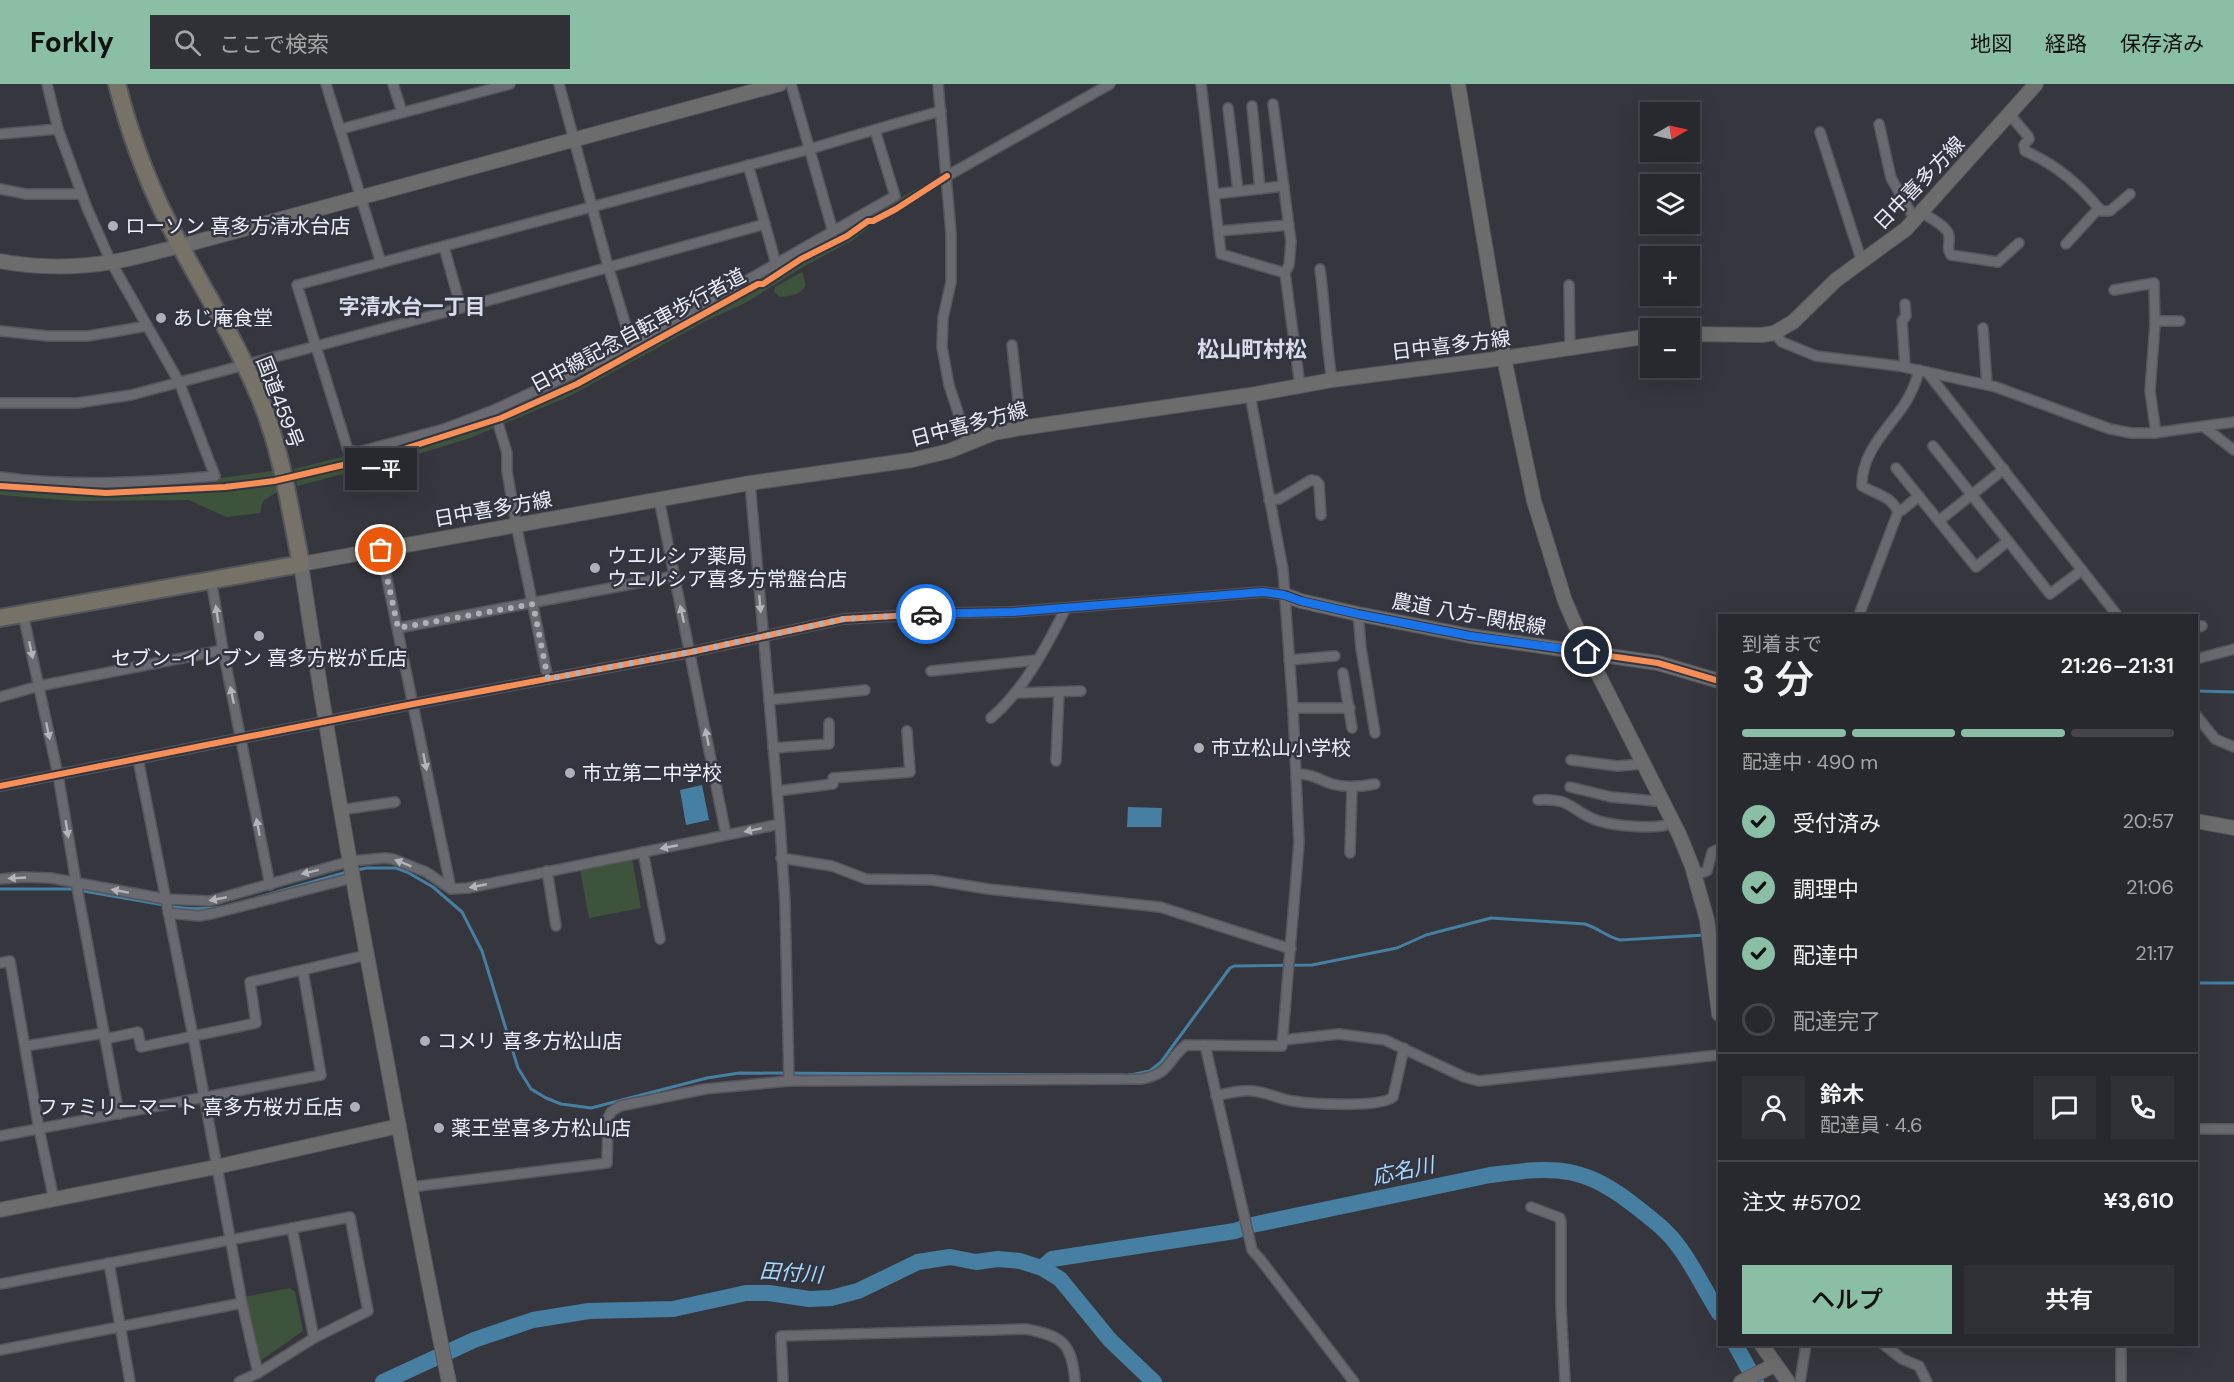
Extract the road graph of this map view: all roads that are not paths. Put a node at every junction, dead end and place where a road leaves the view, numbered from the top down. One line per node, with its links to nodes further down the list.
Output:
1 (47, 84): 21 (street)
2 (117, 84): 47 (highway, 国道459号)
3 (326, 84): 22 (street)
4 (393, 84): 18 (street)
5 (510, 84): 18 (street)
6 (559, 84): 26 (street)
7 (780, 84): 26 (street)
8 (791, 84): 27 (street)
9 (938, 84): 17 (street)
10 (1110, 84): 29 (street)
11 (1201, 84): 35 (street)
12 (1458, 84): 73 (street)
13 (2036, 84): 19 (street, 日中喜多方線)
14 (1274, 104): 30 (street)
15 (1252, 106): 32 (street)
16 (1228, 108): 33 (street)
17 (940, 111): 23 (street); 29 (street)
18 (402, 112): 22 (street)
19 (2009, 114): 39 (street); 40 (street, 日中喜多方線)
20 (1880, 124): 40 (street)
21 (58, 129): 25 (street); 34 (street)
22 (341, 129): 37 (street)
23 (875, 130): 27 (street); 44 (street)
24 (1820, 132): 51 (street)
25 (0, 134)
26 (573, 139): 37 (street); 38 (street)
27 (810, 149): 28 (street); 44 (street)
28 (748, 165): 38 (street); 41 (street)
29 (947, 176): 88 (street)
30 (1284, 186): 32 (street); 42 (street)
31 (0, 189): 34 (street)
32 (1260, 189): 33 (street)
33 (1238, 191): 35 (street)
34 (81, 194): 50 (street)
35 (1215, 194): 43 (street)
36 (2130, 194): 39 (street)
37 (362, 196): 47 (street); 52 (street)
38 (592, 206): 48 (street); 54 (street)
39 (2099, 208): 46 (street)
40 (1918, 216): 45 (street); 51 (street, 日中喜多方線)
41 (765, 224): 53 (street); 54 (street)
42 (1289, 225): 43 (street); 56 (street)
43 (1219, 231): 56 (street)
44 (833, 232): 53 (street)
45 (2019, 243)
46 (2066, 244)
47 (181, 246): 50 (street); 74 (highway, 国道459号)
48 (444, 247): 52 (street); 60 (street)
49 (0, 261): 50 (street)
50 (111, 262): 63 (street)
51 (1862, 262): 66 (street, 日中喜多方線)
52 (381, 263): 70 (street)
53 (776, 264): 71 (street)
54 (608, 266): 60 (street); 71 (street)
55 (1320, 269): 77 (street)
56 (1285, 273): 80 (street)
57 (1569, 285): 72 (street)
58 (2114, 290): 61 (street)
59 (1905, 304): 75 (street)
60 (460, 308): 70 (street)
61 (2155, 321): 62 (street); 87 (street)
62 (2181, 321)
63 (147, 326): 65 (street); 78 (street)
64 (1983, 328): 79 (street)
65 (0, 331)
66 (1774, 333): 67 (street); 75 (street)
67 (1700, 334)
68 (1640, 338): 72 (street, 日中喜多方線)
69 (1012, 345): 86 (street)
70 (316, 346): 74 (street); 83 (street)
71 (632, 346): 83 (street)
72 (1570, 349): 73 (street, 日中喜多方線)
73 (1504, 358): 77 (street, 日中喜多方線); 122 (street)
74 (245, 365): 78 (street); 105 (highway, 国道459号)
75 (1905, 367): 76 (street)
76 (1923, 371): 79 (street); 92 (street); 99 (street)
77 (1332, 380): 80 (street, 日中喜多方線)
78 (179, 382): 82 (street); 93 (street)
79 (1987, 385): 87 (street)
80 (1300, 386): 81 (street, 日中喜多方線)
81 (1250, 395): 86 (street, 日中喜多方線); 98 (street)
82 (0, 403)
83 (494, 410): 102 (street)
84 (2234, 422): 85 (street)
85 (2204, 427): 87 (street); 90 (street)
86 (1021, 428): 88 (street, 日中喜多方線)
87 (2156, 433)
88 (968, 443): 94 (street, 日中喜多方線)
89 (1933, 446): 95 (street)
90 (2234, 450)
91 (1896, 468): 96 (street)
92 (2004, 469): 95 (street); 106 (street)
93 (0, 477)
94 (750, 483): 97 (street, 日中喜多方線); 118 (street, one-way to 118)
95 (1971, 494): 101 (street); 103 (street)
96 (1919, 496): 99 (street); 101 (street)
97 (659, 499): 102 (street, 日中喜多方線); 107 (street)
98 (1269, 500): 100 (street); 109 (street)
99 (1898, 510): 114 (street)
100 (1322, 515)
101 (1940, 520): 103 (street)
102 (516, 524): 104 (street, 日中喜多方線); 110 (street)
103 (2008, 541): 106 (street)
104 (381, 550): 105 (street, 日中喜多方線); 117 (street)
105 (301, 564): 108 (highway); 143 (street)
106 (2082, 570): 115 (street)
107 (674, 576): 110 (street); 121 (street, one-way to 107)
108 (211, 579): 112 (highway); 120 (street, one-way to 108)
109 (1284, 595): 111 (street); 113 (street, 農道 八方-関根線); 126 (street)
110 (533, 604): 117 (street); 129 (street)
111 (1066, 608): 118 (street); 125 (street)
112 (23, 614): 116 (highway); 131 (street, one-way to 131)
113 (1358, 614): 122 (street, 農道 八方-関根線); 147 (street)
114 (1859, 614)
115 (2116, 614)
116 (0, 618)
117 (398, 628): 138 (street)
118 (763, 635): 121 (street); 137 (street)
119 (2234, 649): 124 (street)
120 (223, 650): 131 (street); 148 (street, one-way to 120)
121 (691, 652): 129 (street); 170 (street, one-way to 121)
122 (1587, 652): 130 (street, 農道 八方-関根線); 154 (street)
123 (1335, 656): 126 (street)
124 (2198, 658)
125 (1037, 660): 127 (street); 135 (street)
126 (1289, 660): 139 (street)
127 (931, 671)
128 (1343, 673): 140 (street)
129 (548, 679): 138 (street)
130 (1718, 681)
131 (39, 686): 136 (street); 156 (street, one-way to 156)
132 (865, 690): 137 (street)
133 (1081, 691): 134 (street)
134 (1059, 692): 135 (street); 153 (street)
135 (1015, 693): 142 (street)
136 (0, 697)
137 (769, 700): 150 (street)
138 (413, 704): 143 (street); 182 (street, one-way to 182)
139 (1293, 708): 140 (street); 155 (street)
140 (1350, 708): 145 (street)
141 (2198, 717): 149 (street)
142 (991, 718)
143 (324, 723): 148 (street); 165 (street)
144 (829, 723): 150 (street)
145 (1352, 728)
146 (907, 731): 161 (street)
147 (1375, 733)
148 (241, 739): 151 (street); 181 (street, one-way to 148)
149 (2234, 747)
150 (773, 748): 161 (street)
151 (138, 759): 156 (street); 183 (street)
152 (1571, 760): 154 (street)
153 (1056, 761)
154 (1643, 764): 162 (street)
155 (1296, 774): 159 (street); 187 (street)
156 (58, 775): 158 (street); 180 (street, one-way to 180)
157 (1375, 784): 159 (street)
158 (0, 786)
159 (1352, 787): 173 (street)
160 (1570, 787): 162 (street)
161 (777, 791): 168 (street)
162 (1661, 799): 167 (street)
163 (1538, 800): 167 (street)
164 (395, 802): 165 (street)
165 (340, 810): 175 (street)
166 (2198, 820): 169 (street)
167 (1673, 823): 177 (street)
168 (780, 824): 170 (street, one-way to 170); 174 (street)
169 (2234, 828)
170 (726, 836): 172 (street, one-way to 172)
171 (1718, 849): 177 (street)
172 (643, 852): 176 (street); 186 (street)
173 (1350, 853)
174 (781, 858): 187 (street); 200 (street)
175 (351, 861): 178 (street); 181 (street, one-way to 181); 182 (street, one-way to 175)
176 (547, 871): 182 (street, one-way to 182); 185 (street)
177 (1695, 875): 191 (street)
178 (352, 878): 184 (street); 188 (street)
179 (0, 879): 180 (street, one-way to 179)
180 (76, 882): 183 (street, one-way to 180); 193 (street)
181 (270, 885): 183 (street, one-way to 183)
182 (451, 889)
183 (165, 899): 184 (street)
184 (168, 913): 194 (street)
185 (556, 926)
186 (660, 939)
187 (1291, 949): 195 (street)
188 (367, 956): 190 (street); 204 (street)
189 (0, 963): 197 (street)
190 (303, 971): 194 (street); 202 (street)
191 (1717, 984): 192 (street)
192 (1718, 999)
193 (104, 1036): 194 (street); 197 (street); 203 (street)
194 (193, 1036): 202 (street)
195 (1283, 1040): 196 (street); 198 (street)
196 (1205, 1045): 200 (street); 201 (street)
197 (26, 1046): 205 (street)
198 (1404, 1048): 199 (street); 201 (street)
199 (1718, 1055)
200 (789, 1081): 210 (street)
201 (1216, 1095): 234 (street)
202 (203, 1097): 203 (street); 209 (street)
203 (119, 1114): 205 (street)
204 (399, 1126): 209 (street); 210 (street)
205 (39, 1129): 208 (street); 211 (street)
206 (2198, 1129): 207 (street)
207 (2234, 1129)
208 (0, 1136)
209 (216, 1167): 211 (street); 215 (street)
210 (411, 1187): 231 (street)
211 (54, 1200): 213 (street)
212 (1531, 1207): 235 (street)
213 (0, 1210)
214 (292, 1228): 215 (street); 220 (street); 220 (street)
215 (231, 1240): 216 (street); 218 (street)
216 (109, 1263): 217 (street); 219 (street)
217 (0, 1284)
218 (242, 1304): 219 (street); 227 (street)
219 (120, 1326): 225 (street); 229 (street)
220 (314, 1338): 227 (street)
221 (1762, 1346): 226 (street)
222 (1806, 1346): 237 (street)
223 (1886, 1346): 238 (street)
224 (2121, 1346): 239 (street)
225 (0, 1350)
226 (1768, 1367): 228 (street); 236 (street)
227 (258, 1373): 230 (street)
228 (1744, 1380)
229 (130, 1382)
230 (239, 1382)
231 (449, 1382)
232 (783, 1382): 233 (street)
233 (1075, 1382)
234 (1354, 1382)
235 (1565, 1382)
236 (1788, 1382)
237 (1800, 1382)
238 (1927, 1382)
239 (2121, 1382)

